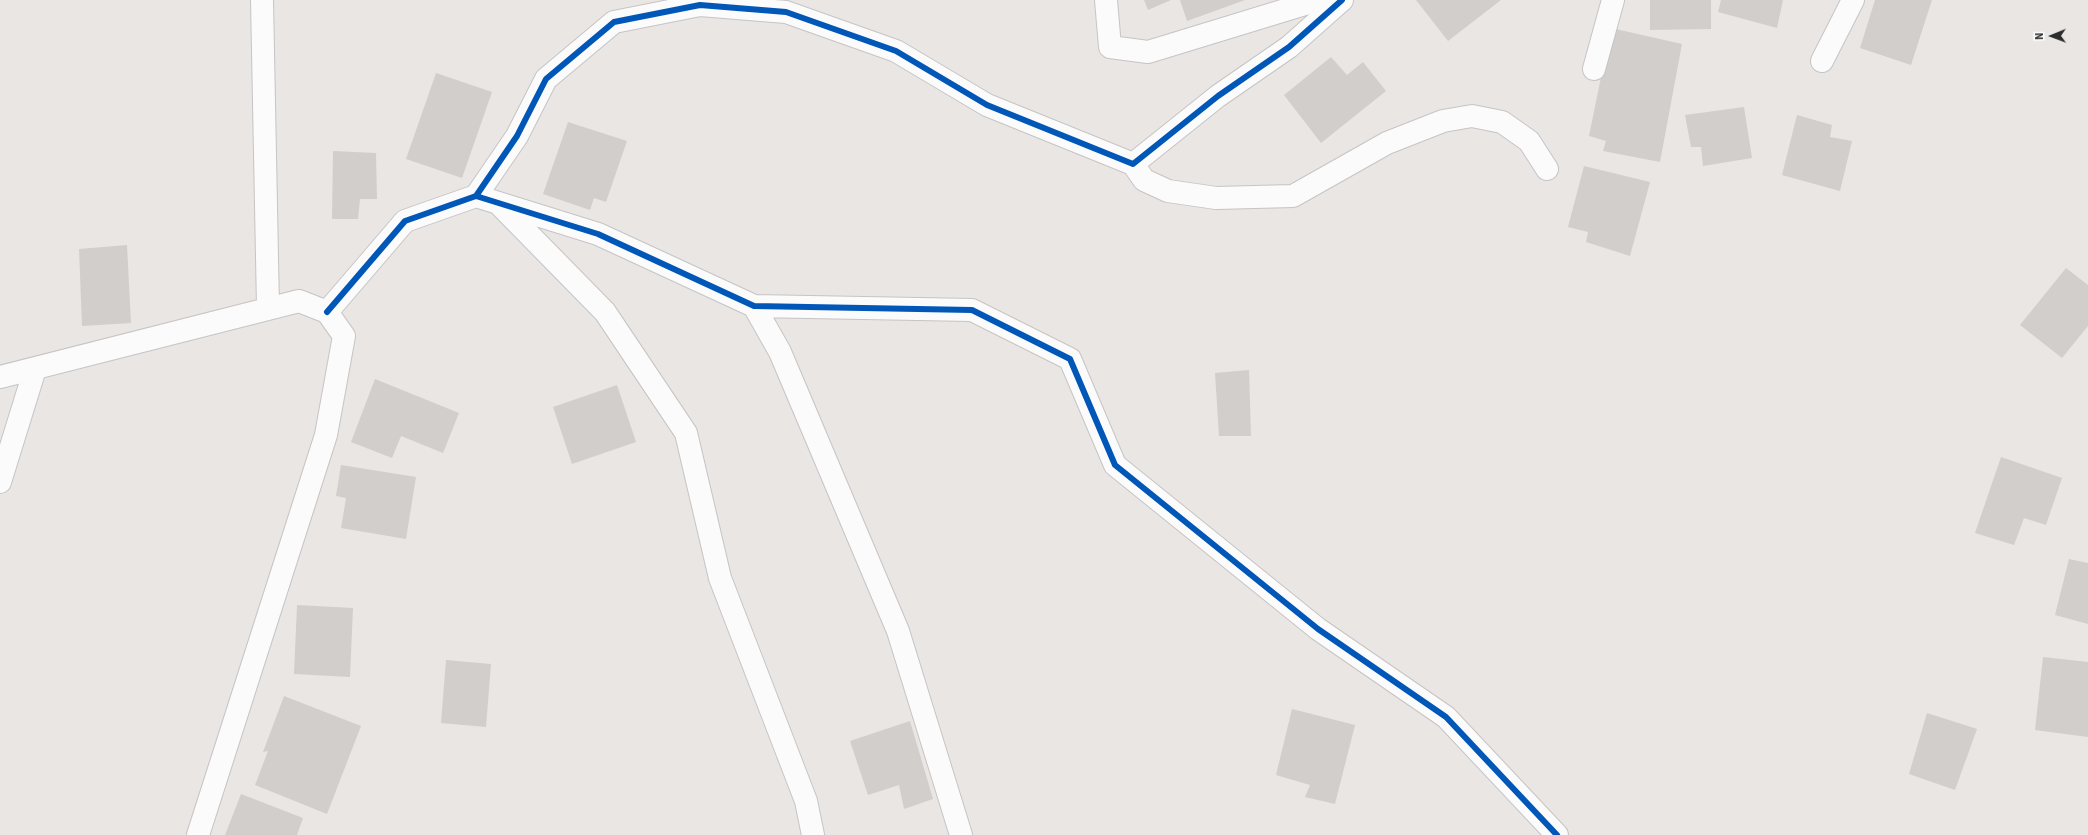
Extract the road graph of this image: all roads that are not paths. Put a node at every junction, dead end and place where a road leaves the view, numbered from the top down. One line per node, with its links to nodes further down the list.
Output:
1 (262, 0): 14 (street)
2 (1106, 0): 3 (street)
3 (1318, 0)
4 (1342, 0): 9 (street)
5 (1613, 0): 8 (street)
6 (1853, 0): 7 (street)
7 (1822, 61)
8 (1594, 69)
9 (1133, 164): 10 (street); 11 (street)
10 (1547, 169)
11 (476, 196): 12 (street); 15 (street)
12 (499, 203): 13 (street); 20 (street)
13 (754, 306): 21 (street); 22 (street)
14 (268, 308): 15 (street); 16 (street)
15 (327, 312): 19 (street)
16 (35, 369): 17 (street); 18 (street)
17 (0, 377)
18 (0, 482)
19 (198, 835)
20 (813, 835)
21 (961, 835)
22 (1557, 835)

